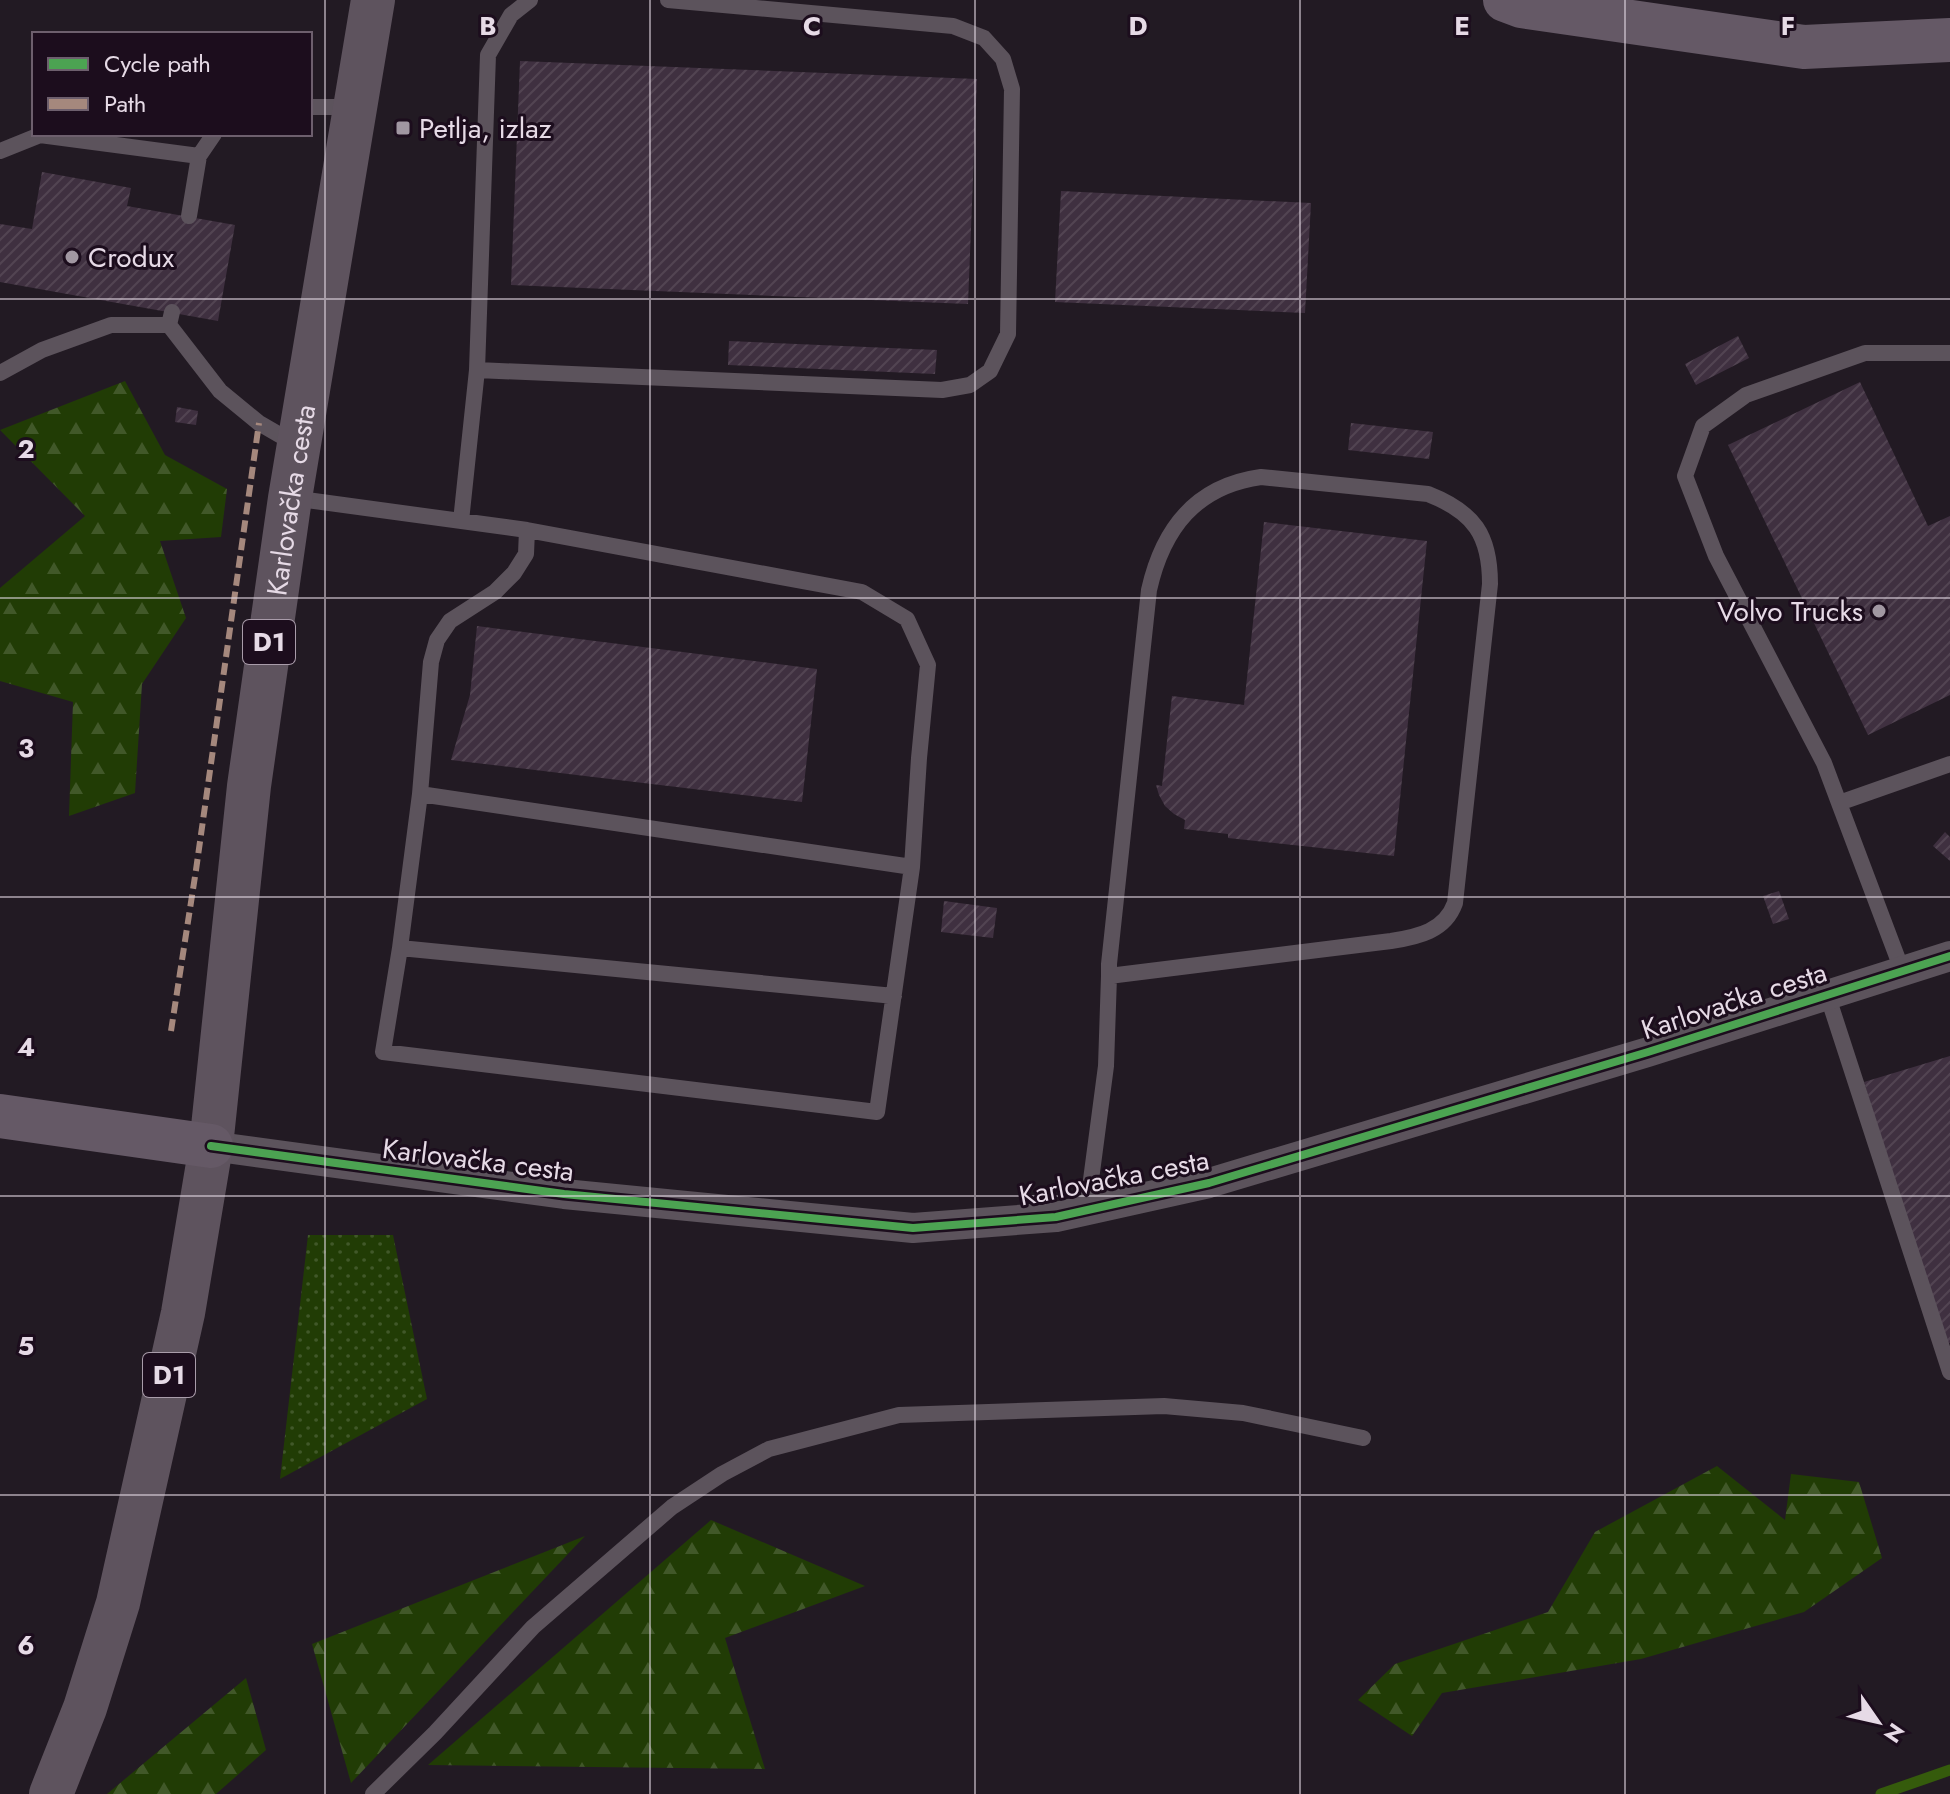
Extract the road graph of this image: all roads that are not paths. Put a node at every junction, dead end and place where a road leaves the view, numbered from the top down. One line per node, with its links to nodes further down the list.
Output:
1 (373, 0): 7 (main road, Karlovačka cesta / D1)
2 (530, 0): 15 (lane)
3 (668, 0): 15 (lane)
4 (1505, 0): 5 (highway)
5 (1950, 40)
6 (312, 107): 7 (lane)
7 (354, 107): 17 (main road, Karlovačka cesta / D1)
8 (38, 136): 11 (lane)
9 (48, 136): 12 (lane)
10 (213, 136): 12 (lane)
11 (0, 151)
12 (199, 156): 13 (lane)
13 (189, 216)
14 (1950, 353): 23 (lane)
15 (477, 370): 19 (lane)
16 (0, 373): 17 (lane)
17 (299, 446): 18 (main road, Karlovačka cesta / D1)
18 (290, 498): 19 (lane); 32 (main road, Karlovačka cesta / D1)
19 (461, 521): 20 (lane)
20 (527, 530): 22 (lane); 24 (lane)
21 (1950, 764): 23 (lane)
22 (420, 794): 24 (lane); 25 (lane)
23 (1839, 803): 27 (lane)
24 (912, 867): 30 (lane)
25 (400, 948): 30 (lane); 30 (lane)
26 (1950, 956): 27 (street, Karlovačka cesta)
27 (1902, 970): 29 (street, Karlovačka cesta)
28 (1109, 976): 28 (lane); 33 (lane)
29 (1827, 994): 33 (street, Karlovačka cesta); 34 (lane)
30 (894, 996)
31 (0, 1116): 32 (highway)
32 (211, 1146): 33 (street, Karlovačka cesta); 36 (main road, Karlovačka cesta / D1)
33 (1087, 1210)
34 (1950, 1372)
35 (1363, 1438): 37 (lane)
36 (51, 1794)
37 (373, 1794)

